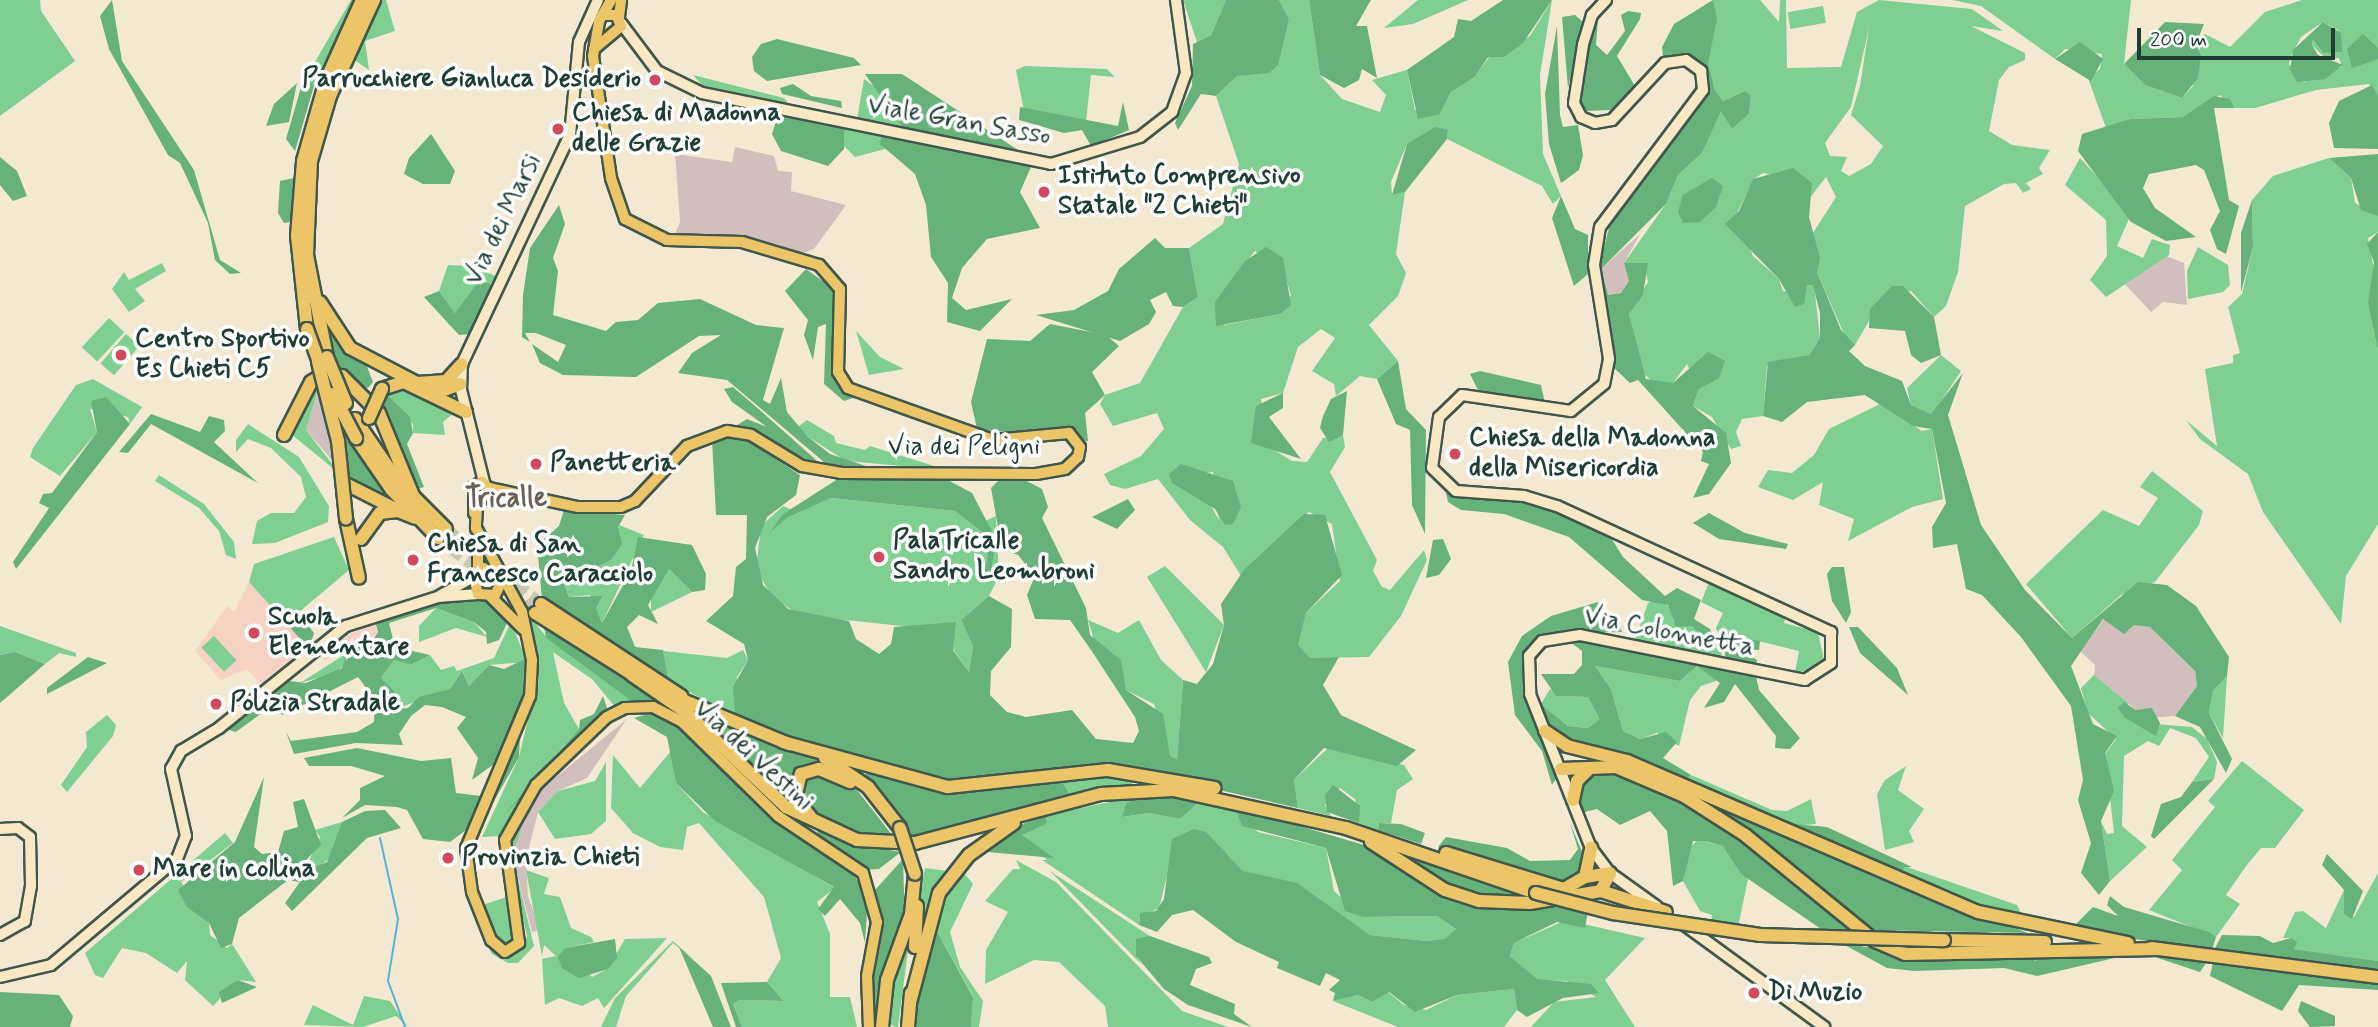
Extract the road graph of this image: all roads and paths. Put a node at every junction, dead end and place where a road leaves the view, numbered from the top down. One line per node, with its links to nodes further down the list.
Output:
1 (362, 0): 15 (highway, bridge)
2 (374, 0): 14 (highway)
3 (598, 0): 16 (main road, Via dei Marsi)
4 (611, 0): 8 (main road, Via dei Peligni)
5 (621, 0): 9 (main road)
6 (1176, 0): 12 (main road, Viale Gran Sasso)
7 (1606, 0): 38 (main road, Via Colonnetta)
8 (603, 15): 9 (main road); 10 (main road, Via dei Peligni)
9 (620, 20): 11 (main road); 12 (main road, Viale Gran Sasso)
10 (599, 27): 11 (main road); 13 (main road, Via dei Peligni)
11 (614, 35): 12 (main road, Viale Gran Sasso); 13 (main road)
12 (632, 42)
13 (594, 49): 23 (main road, Via dei Peligni)
14 (308, 270): 15 (highway); 16 (highway)
15 (323, 360): 21 (highway, bridge); 26 (highway, bridge); 31 (highway, bridge)
16 (462, 364): 17 (main road, Via dei Marsi)
17 (460, 384): 18 (highway); 19 (main road, Via dei Marsi)
18 (433, 394): 19 (highway); 21 (highway, bridge)
19 (466, 412): 23 (main road, Via dei Marsi)
20 (284, 435): 24 (highway)
21 (377, 454): 24 (highway)
22 (348, 485): 25 (highway)
23 (481, 488): 27 (main road, Via dei Marsi)
24 (414, 498): 26 (highway)
25 (398, 511): 26 (highway); 28 (highway)
26 (421, 522)
27 (476, 528): 29 (main road, Via dei Marsi); 30 (main road)
28 (361, 539)
29 (476, 574): 30 (main road); 32 (main road, Via dei Marsi); 33 (main road)
30 (500, 576): 34 (main road); 35 (main road, Via dei Vestini)
31 (359, 578)
32 (478, 594): 33 (main road); 34 (main road)
33 (438, 597): 60 (main road)
34 (491, 597): 35 (main road)
35 (529, 638): 64 (main road, Via dei Vestini)
36 (632, 675): 37 (highway); 37 (highway); 49 (highway)
37 (705, 711): 39 (highway)
38 (1545, 731): 40 (highway); 42 (main road, Via Colonnetta)
39 (783, 742): 44 (highway); 46 (highway)
40 (1589, 752): 42 (highway); 59 (highway)
41 (1591, 768): 42 (highway); 43 (highway); 59 (highway)
42 (1561, 769): 43 (main road, Via Colonnetta)
43 (1573, 800): 52 (main road, Via Colonnetta)
44 (1273, 809): 45 (highway); 47 (highway)
45 (1025, 814): 51 (highway); 62 (highway)
46 (892, 815): 49 (highway); 51 (highway, bridge)
47 (1346, 828): 50 (highway); 56 (highway)
48 (0, 829): 58 (main road)
49 (830, 830): 51 (highway)
50 (1388, 841): 55 (highway); 59 (highway, bridge)
51 (907, 844): 54 (highway, bridge)
52 (1591, 848): 53 (main road, Via Colonnetta); 55 (highway)
53 (1611, 873): 55 (highway); 56 (highway); 57 (main road, Via Colonnetta)
54 (915, 874): 62 (highway); 65 (highway)
55 (1585, 877)
56 (1601, 891): 57 (highway)
57 (1665, 912): 66 (main road, Via Colonnetta)
58 (0, 935)
59 (2159, 949): 61 (highway)
60 (0, 977)
61 (2378, 977)
62 (911, 999): 63 (highway)
63 (909, 1025)
64 (869, 1027)
65 (882, 1027)
66 (1824, 1027)

